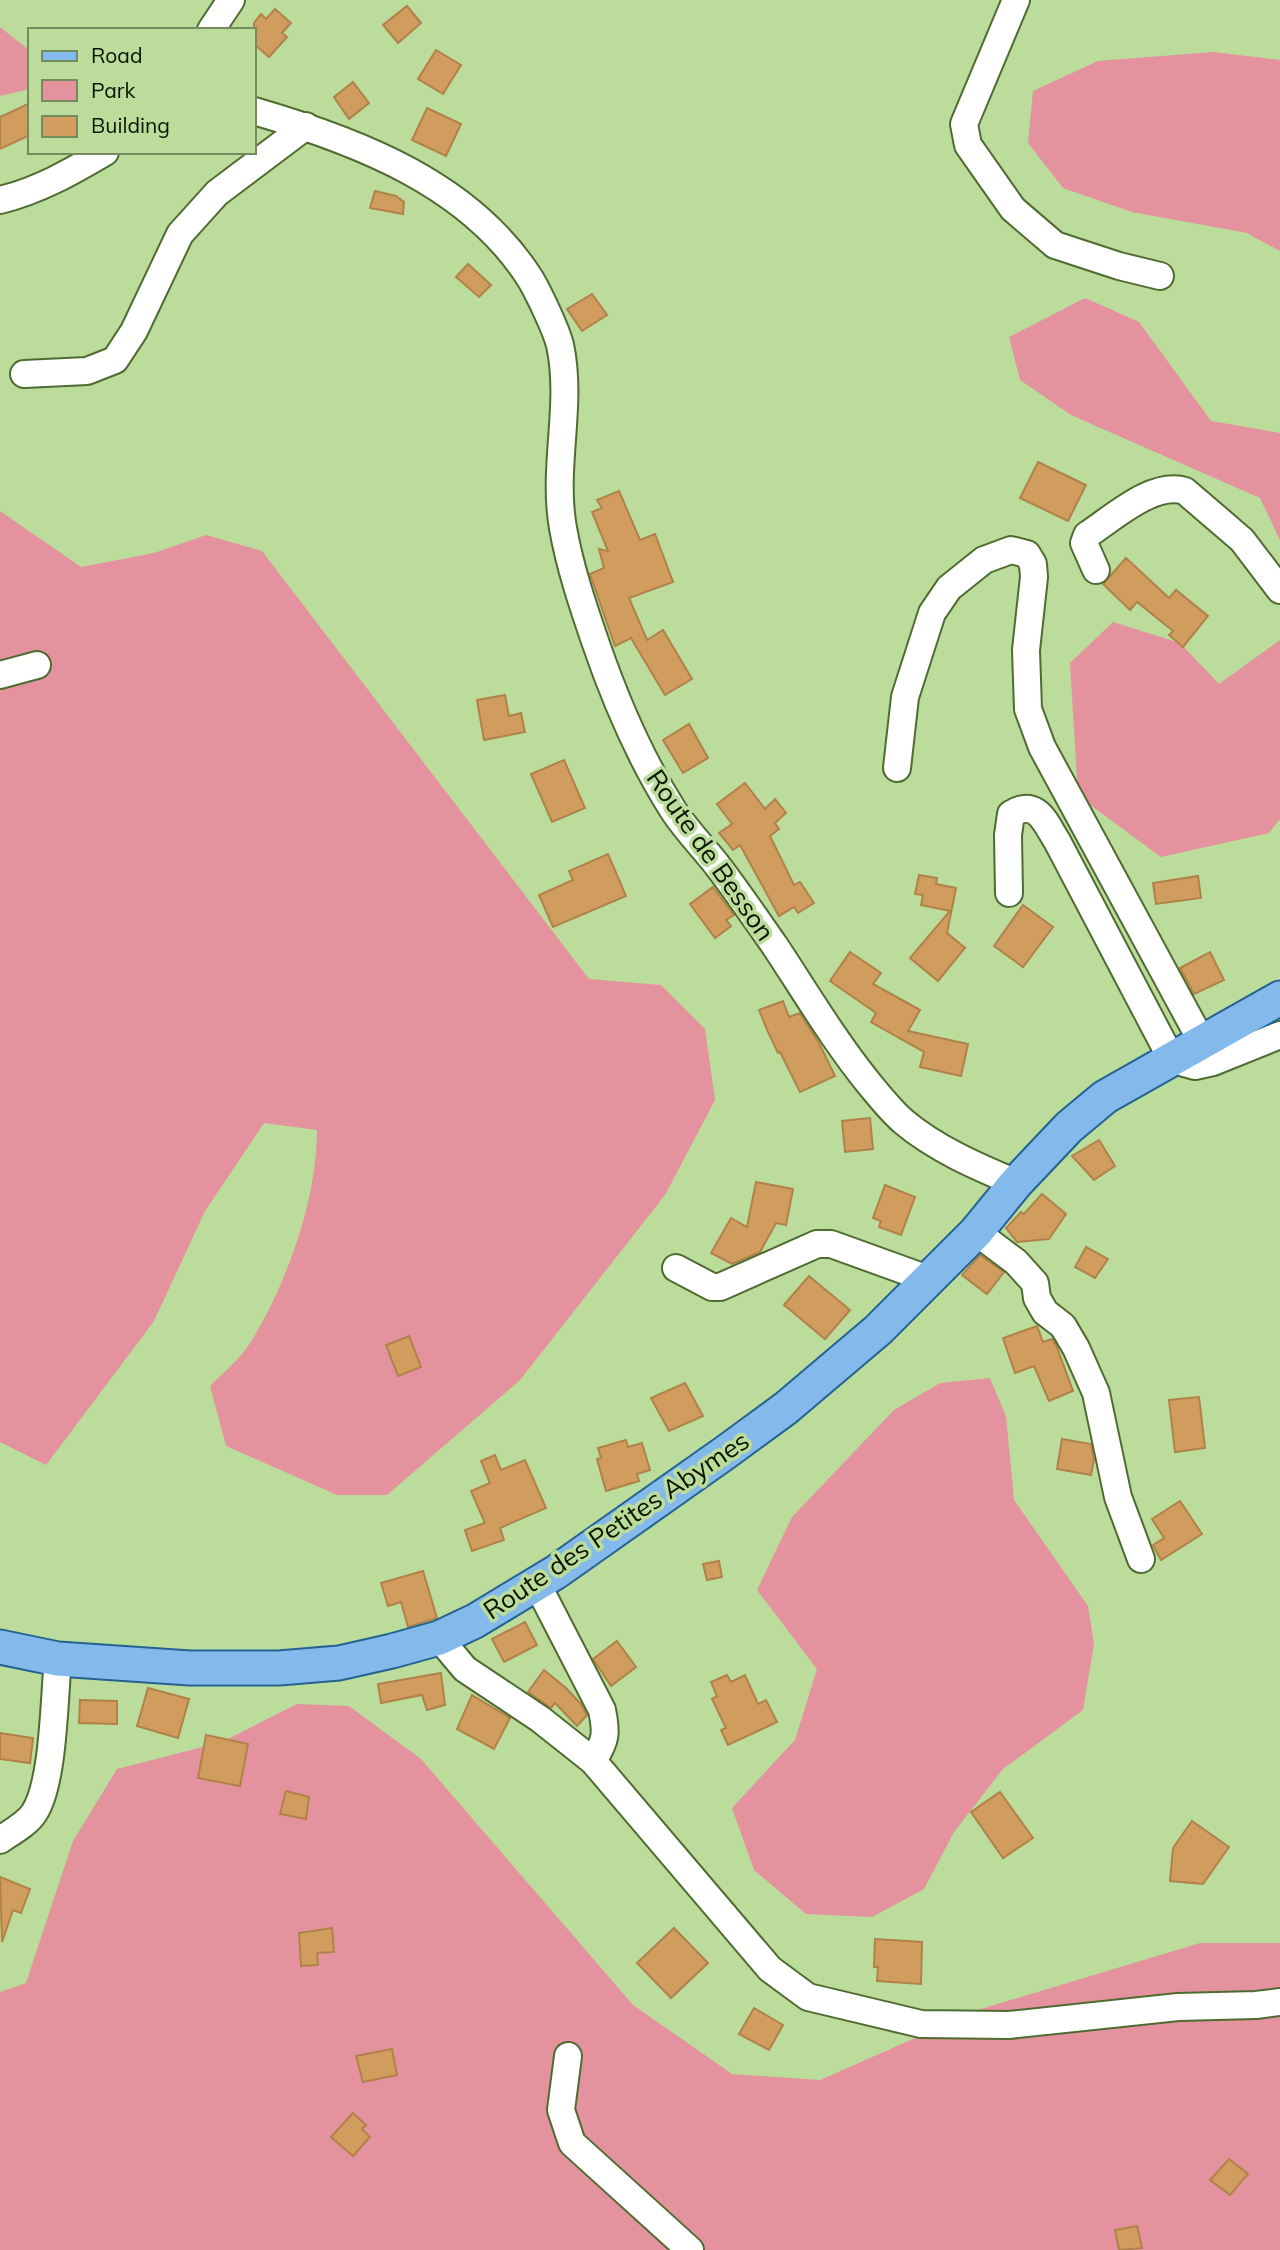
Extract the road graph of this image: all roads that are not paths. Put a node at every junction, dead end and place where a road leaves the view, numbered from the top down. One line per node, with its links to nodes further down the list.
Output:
1 (231, 0): 3 (street)
2 (1016, 0): 8 (street)
3 (212, 28)
4 (256, 112): 5 (street, Route de Besson)
5 (306, 126): 9 (street); 19 (street, Route de Besson)
6 (102, 154): 7 (street)
7 (0, 200)
8 (1160, 276)
9 (24, 374)
10 (1096, 570): 11 (street)
11 (1280, 590)
12 (37, 665): 13 (street)
13 (0, 675)
14 (897, 768): 18 (street)
15 (1009, 893): 18 (street)
16 (1280, 998): 18 (main road)
17 (1280, 1035): 18 (street)
18 (1185, 1051): 19 (main road)
19 (1016, 1183): 20 (main road, Route des Petites Abymes)
20 (976, 1232): 22 (main road, Route des Petites Abymes); 23 (street)
21 (676, 1268): 22 (street)
22 (928, 1279): 24 (main road, Route des Petites Abymes)
23 (1141, 1559)
24 (537, 1584): 25 (main road, Route des Petites Abymes); 28 (street)
25 (439, 1638): 27 (main road, Route des Petites Abymes); 28 (street)
26 (0, 1647): 27 (main road, Route des Petites Abymes)
27 (58, 1658): 29 (street)
28 (593, 1761): 30 (street)
29 (0, 1840)
30 (1280, 2002)
31 (568, 2056): 32 (street)
32 (690, 2250)

